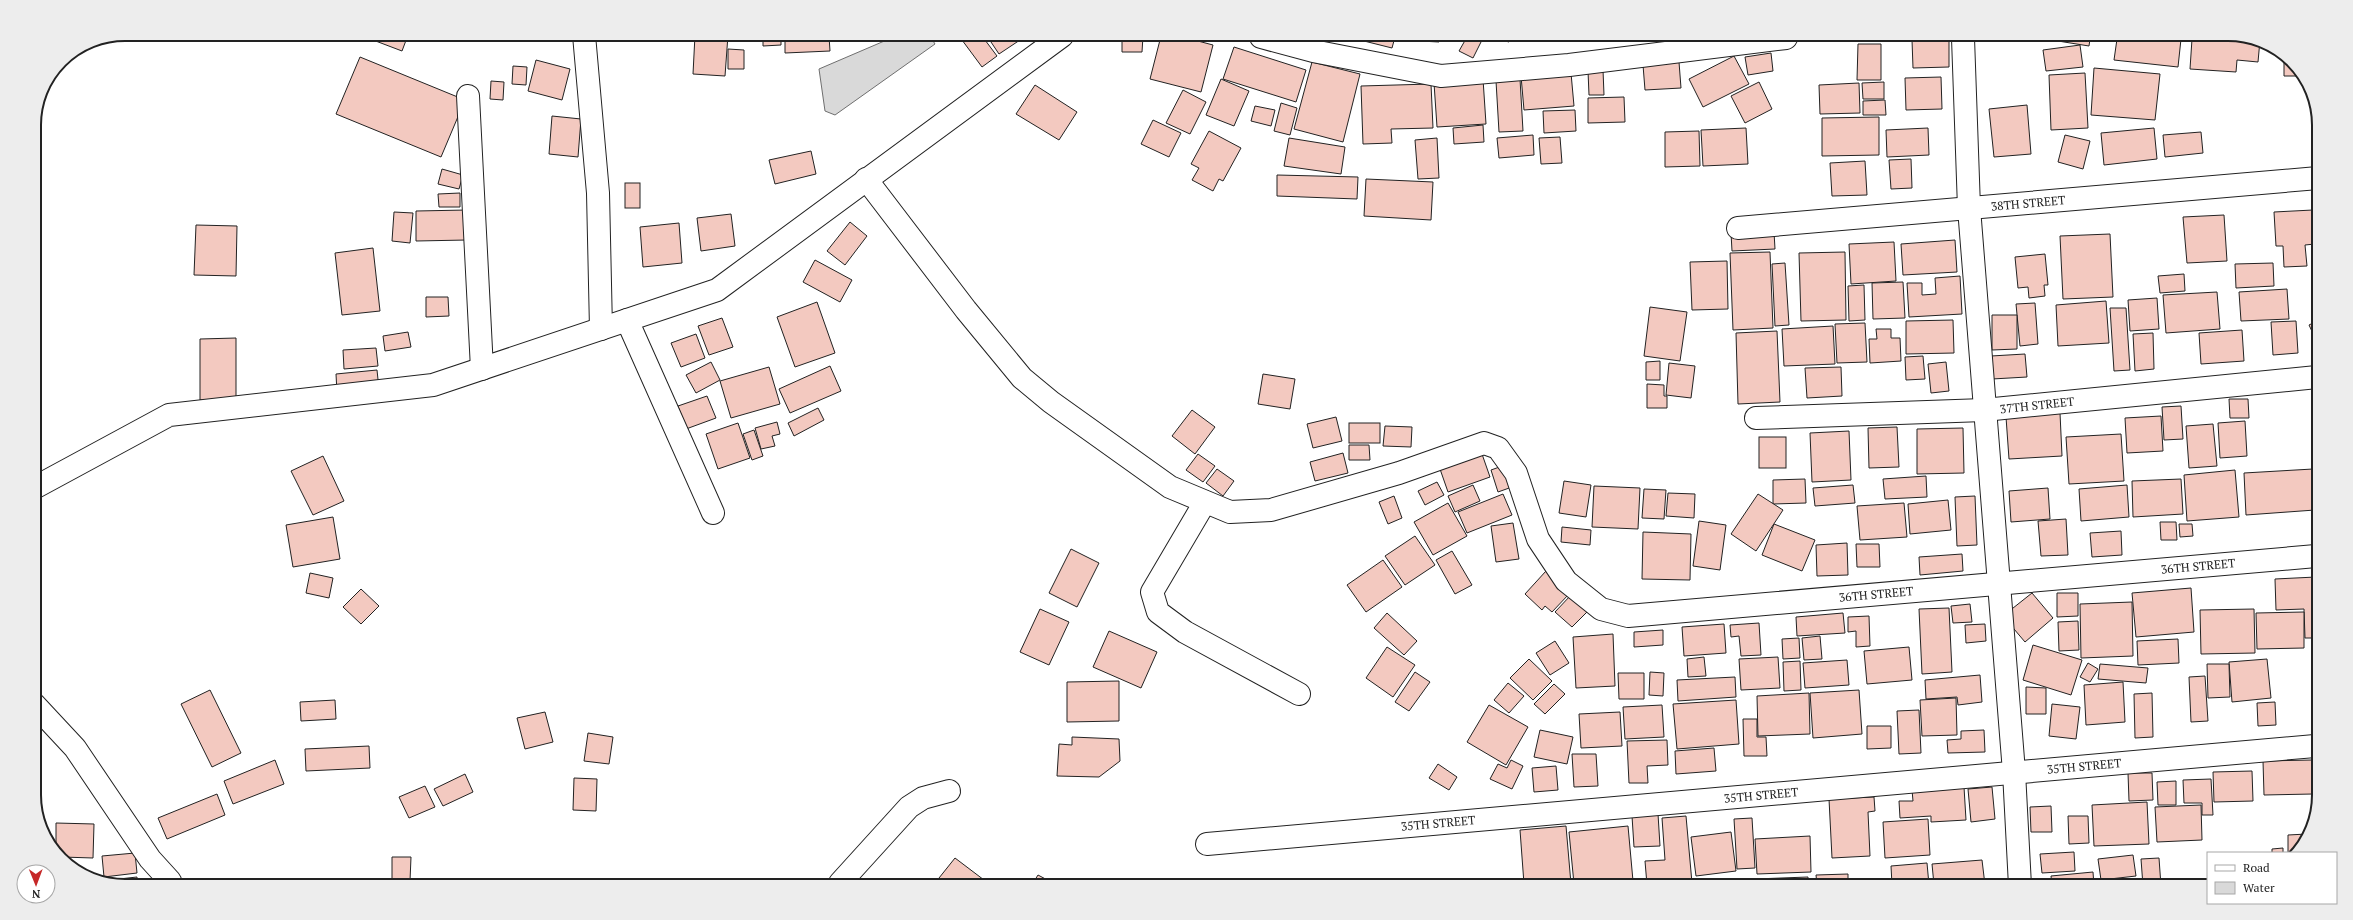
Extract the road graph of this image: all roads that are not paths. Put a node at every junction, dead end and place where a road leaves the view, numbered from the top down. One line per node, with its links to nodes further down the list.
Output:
1 (585, 41): 13 (street)
2 (1055, 41): 8 (street)
3 (1292, 41): 6 (street)
4 (1762, 41): 6 (street)
5 (1962, 41): 10 (street)
6 (1316, 44)
7 (468, 96): 14 (street)
8 (866, 179): 12 (street); 19 (street, 36TH STREET)
9 (2312, 179): 10 (street, 38TH STREET)
10 (1970, 208): 11 (street, 38TH STREET); 16 (street)
11 (1738, 228)
12 (627, 320): 13 (street); 20 (street)
13 (601, 329): 14 (street)
14 (482, 369): 18 (street)
15 (2312, 377): 16 (street, 37TH STREET)
16 (1984, 410): 17 (street, 37TH STREET); 22 (street)
17 (1756, 418)
18 (41, 484)
19 (1205, 502): 22 (street, 36TH STREET); 23 (street)
20 (713, 513)
21 (2312, 556): 22 (street, 36TH STREET)
22 (1999, 583): 26 (street)
23 (1299, 694)
24 (41, 712): 29 (street)
25 (2312, 746): 26 (street, 35TH STREET)
26 (2014, 772): 28 (street, 35TH STREET); 31 (street)
27 (949, 791): 30 (street)
28 (1207, 844)
29 (168, 879)
30 (844, 879)
31 (2020, 879)

